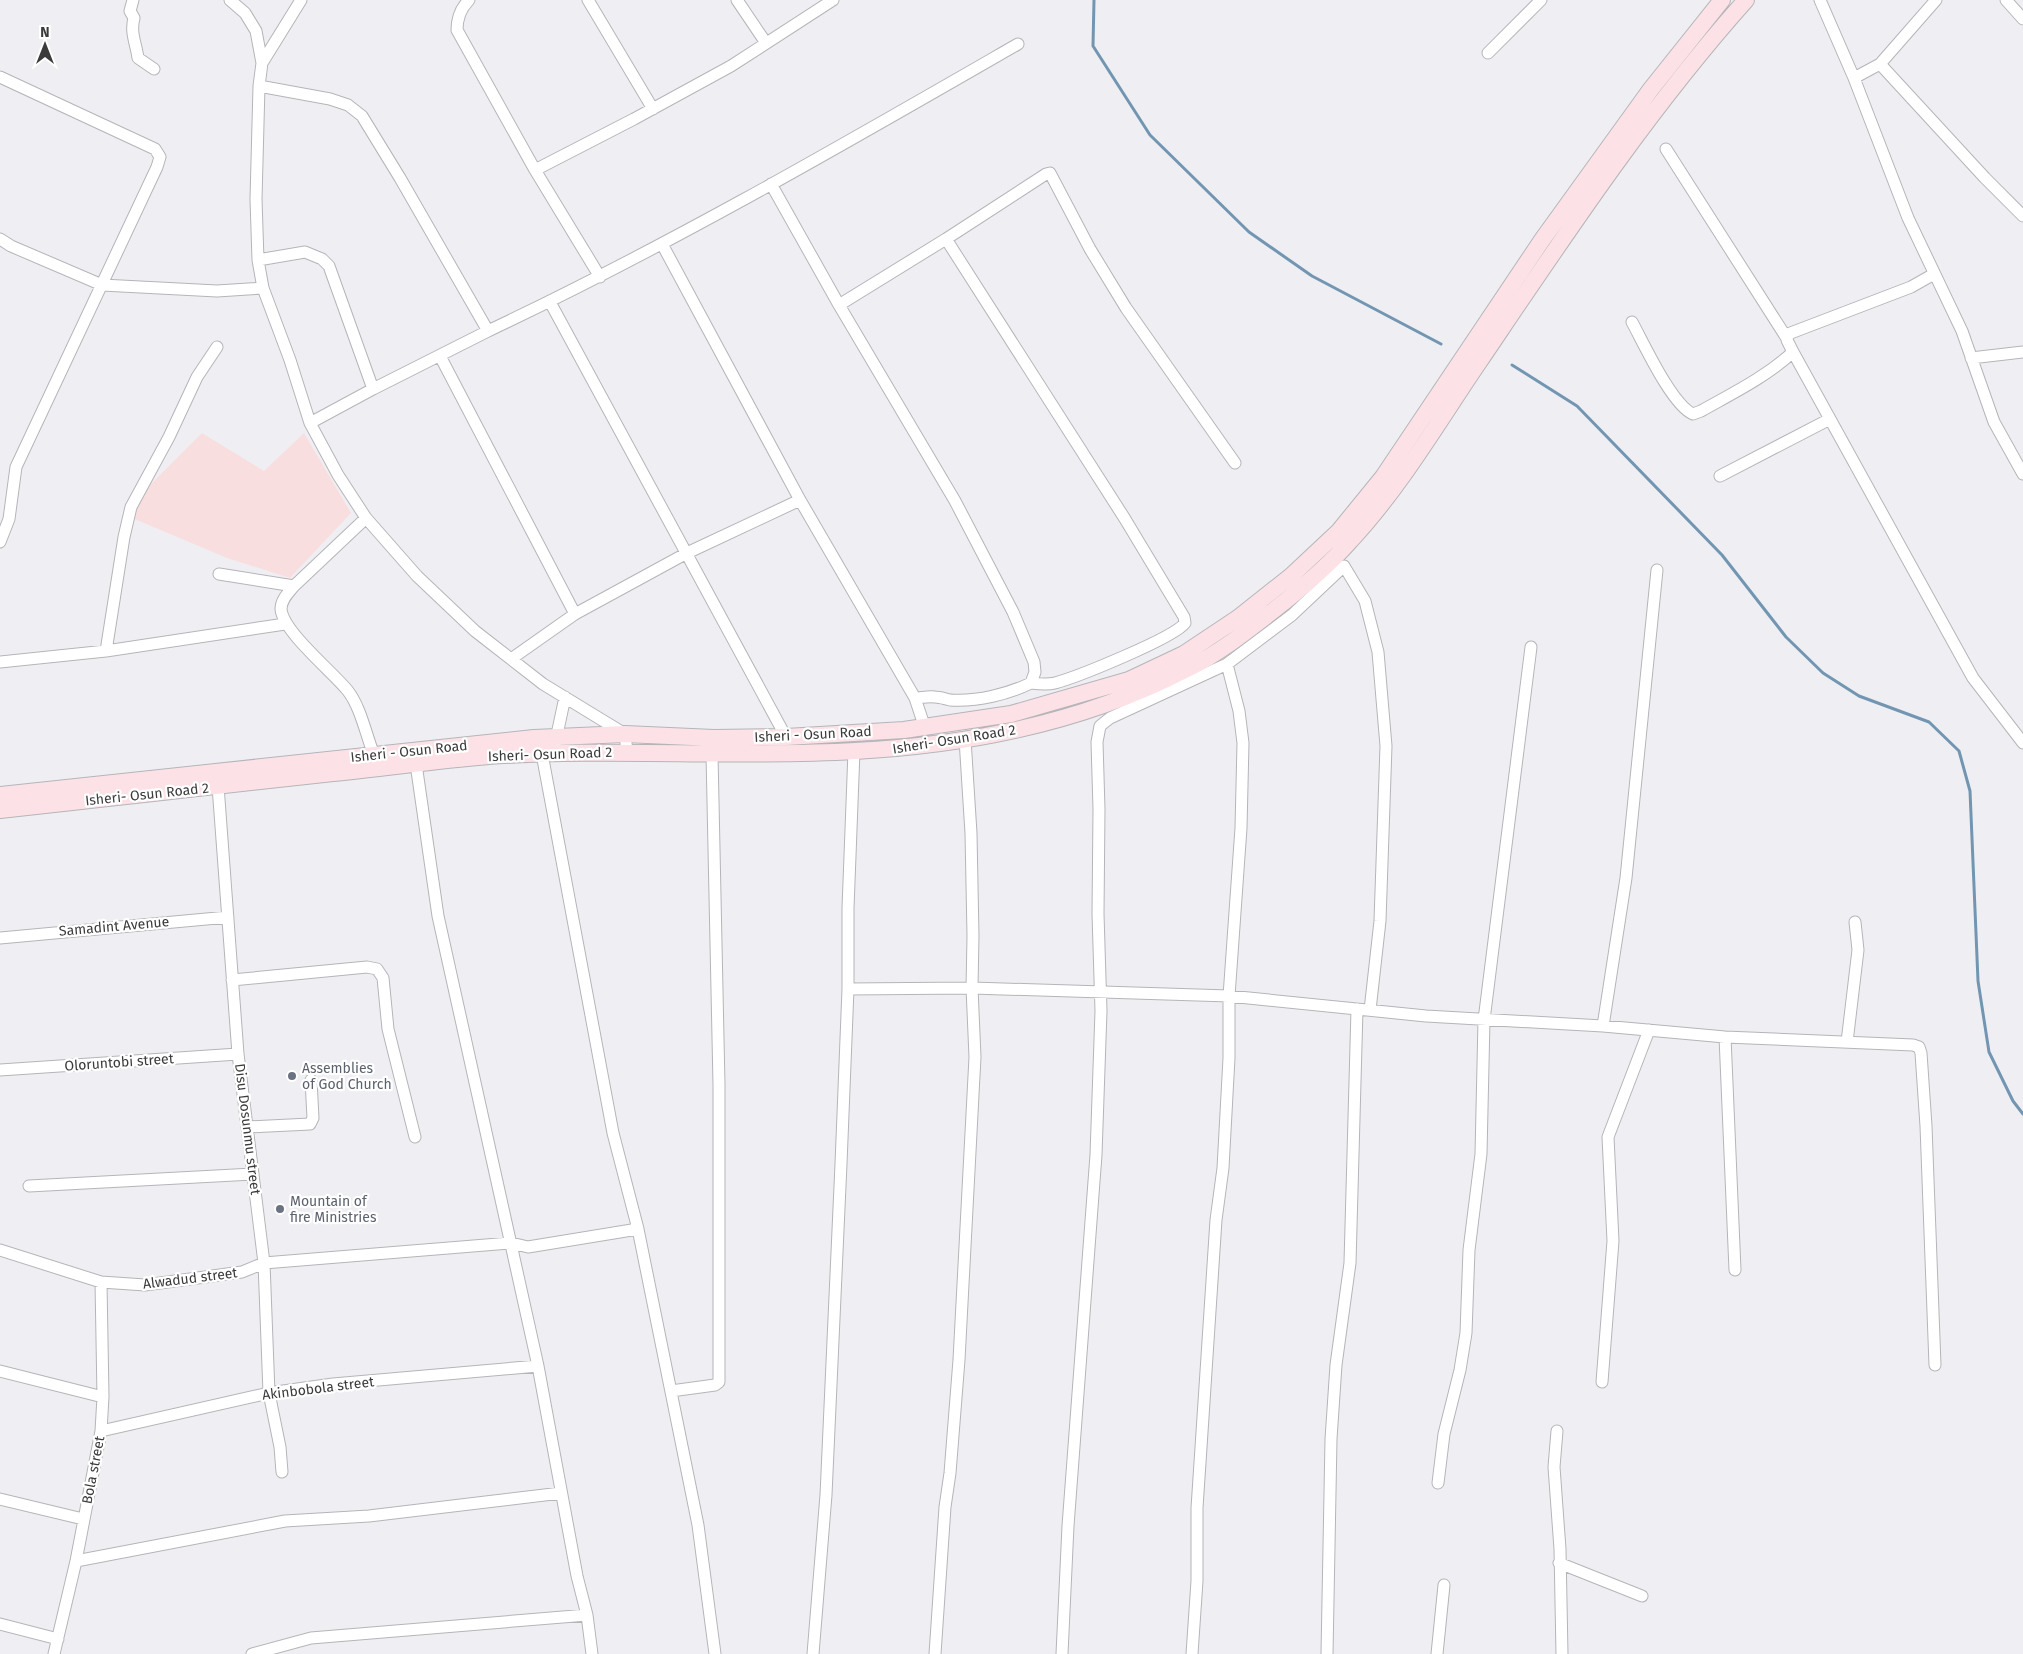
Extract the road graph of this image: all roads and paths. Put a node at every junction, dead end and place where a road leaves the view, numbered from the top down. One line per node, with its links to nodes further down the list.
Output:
1 (133, 0): 20 (street)
2 (230, 0): 18 (street)
3 (301, 0): 18 (street)
4 (469, 0): 26 (street)
5 (588, 0): 24 (street)
6 (737, 0): 15 (street)
7 (833, 0): 15 (street)
8 (1541, 0): 17 (street)
9 (1722, 0): 70 (main road, Isheri - Osun Road)
10 (1746, 0): 74 (main road, Isheri- Osun Road 2)
11 (1820, 0): 22 (street)
12 (1936, 0): 19 (street)
13 (2006, 0): 14 (street)
14 (2023, 19)
15 (766, 43): 24 (street)
16 (1018, 44): 27 (street)
17 (1488, 53)
18 (262, 63): 23 (street)
19 (1880, 64): 22 (street); 28 (street)
20 (154, 69)
21 (0, 77): 35 (street)
22 (1854, 78): 33 (street)
23 (259, 86): 32 (street); 40 (street)
24 (653, 109): 26 (street)
25 (1666, 149): 41 (street)
26 (535, 170): 34 (street)
27 (771, 184): 31 (street); 38 (street)
28 (2023, 216)
29 (0, 238): 35 (street)
30 (946, 239): 38 (street); 50 (street); 67 (street)
31 (662, 244): 34 (street); 53 (street)
32 (258, 260): 36 (street); 47 (street)
33 (1934, 274): 41 (street); 46 (street)
34 (600, 277): 37 (street)
35 (102, 285): 36 (street); 55 (street)
36 (263, 288): 49 (street)
37 (550, 302): 40 (street); 56 (street)
38 (840, 304): 67 (street)
39 (1632, 322): 43 (street)
40 (488, 331): 45 (street)
41 (1786, 337): 43 (street)
42 (217, 347): 63 (street)
43 (1793, 352): 48 (street)
44 (2023, 352): 46 (street)
45 (440, 356): 47 (street); 60 (street)
46 (1971, 358): 51 (street)
47 (373, 388): 49 (street)
48 (1830, 419): 52 (street); 75 (street)
49 (310, 423): 54 (street)
50 (1235, 463)
51 (2023, 474)
52 (1720, 476)
53 (800, 500): 56 (street); 69 (street)
54 (366, 518): 59 (street); 64 (street)
55 (0, 538)
56 (687, 553): 60 (street); 73 (street)
57 (1656, 570): 96 (street)
58 (219, 574): 59 (street)
59 (294, 586): 61 (street)
60 (575, 614): 64 (street)
61 (286, 624): 63 (street); 80 (street)
62 (1531, 647): 95 (street)
63 (106, 651): 65 (street)
64 (511, 659): 68 (street)
65 (0, 662)
66 (1227, 664): 91 (street); 92 (street); 94 (street)
67 (1031, 683): 69 (street)
68 (565, 697): 71 (street); 72 (street)
69 (915, 698): 70 (street)
70 (925, 728): 73 (main road, Isheri - Osun Road)
71 (625, 734): 72 (main road, Isheri - Osun Road); 73 (main road, Isheri - Osun Road); 77 (street)
72 (556, 736): 78 (street); 80 (main road, Isheri - Osun Road)
73 (786, 737)
74 (965, 739): 76 (main road, Isheri- Osun Road 2); 89 (street)
75 (2023, 743)
76 (854, 751): 79 (main road, Isheri- Osun Road 2); 90 (street)
77 (627, 752): 78 (main road, Isheri- Osun Road 2); 79 (main road, Isheri- Osun Road 2)
78 (547, 754): 81 (main road, Isheri- Osun Road 2); 107 (street)
79 (712, 754): 117 (street)
80 (374, 755): 83 (main road, Isheri - Osun Road)
81 (416, 764): 82 (main road, Isheri- Osun Road 2); 108 (street)
82 (218, 786): 84 (main road, Isheri- Osun Road 2); 85 (street, Disu Dosunmu street)
83 (0, 796)
84 (0, 810)
85 (228, 917): 87 (street, Samadint Avenue); 88 (street, Disu Dosunmu street)
86 (1855, 922): 99 (street)
87 (0, 938)
88 (232, 980): 100 (street, Disu Dosunmu street); 104 (street)
89 (972, 988): 90 (street); 91 (street); 139 (street)
90 (848, 989): 138 (street)
91 (1100, 992): 92 (street); 140 (street)
92 (1230, 996): 93 (street); 141 (street)
93 (1357, 1008): 94 (street); 142 (street)
94 (1370, 1010): 95 (street)
95 (1484, 1020): 96 (street); 123 (street)
96 (1604, 1026): 97 (street)
97 (1649, 1030): 98 (street); 116 (street)
98 (1725, 1037): 99 (street); 111 (street)
99 (1847, 1042): 113 (street)
100 (238, 1054): 101 (street, Oloruntobi street); 103 (street, Disu Dosunmu street)
101 (0, 1070)
102 (311, 1080): 103 (street)
103 (247, 1127): 105 (street, Disu Dosunmu street)
104 (415, 1138)
105 (253, 1174): 106 (street); 110 (street, Disu Dosunmu street)
106 (29, 1186)
107 (638, 1229): 108 (street, Alwadud street); 117 (street)
108 (511, 1244): 110 (street, Alwadud street); 114 (street)
109 (0, 1250): 112 (street, Alwadud street)
110 (264, 1264): 112 (street, Alwadud street); 118 (street, Disu Dosunmu street)
111 (1735, 1270)
112 (102, 1282): 119 (street, Bola street)
113 (1935, 1365)
114 (538, 1366): 118 (street, Akinbobola street); 124 (street)
115 (0, 1371): 119 (street)
116 (1602, 1382)
117 (670, 1391): 137 (street)
118 (269, 1393): 120 (street, Akinbobola street); 122 (street, Disu Dosunmu street)
119 (103, 1397): 120 (street, Bola street)
120 (101, 1431): 126 (street, Bola street)
121 (1558, 1431): 128 (street)
122 (282, 1472)
123 (1438, 1483)
124 (561, 1493): 127 (street); 131 (street)
125 (0, 1498): 126 (street)
126 (83, 1519): 127 (street, Bola street)
127 (76, 1561): 133 (street, Bola street)
128 (1559, 1563): 130 (street); 144 (street)
129 (1444, 1585): 143 (street)
130 (1642, 1596)
131 (587, 1615): 135 (street); 136 (street)
132 (0, 1624): 133 (street)
133 (58, 1639): 134 (street, Bola street)
134 (54, 1654)
135 (252, 1654)
136 (592, 1654)
137 (716, 1654)
138 (813, 1654)
139 (935, 1654)
140 (1062, 1654)
141 (1192, 1654)
142 (1327, 1654)
143 (1438, 1654)
144 (1562, 1654)

